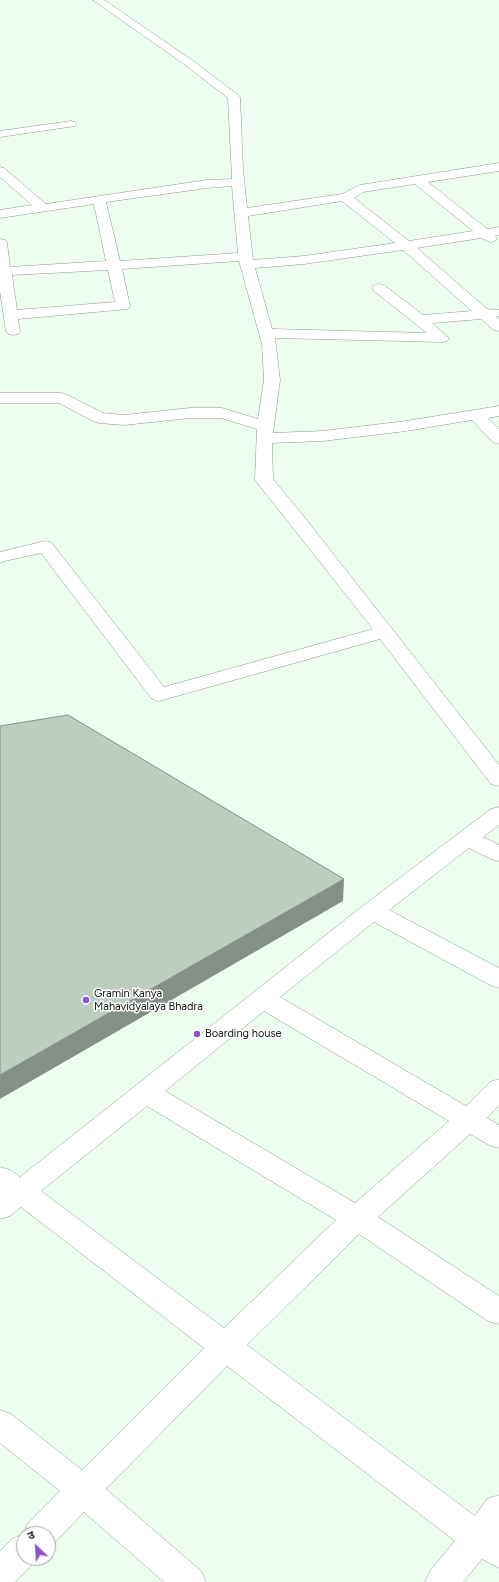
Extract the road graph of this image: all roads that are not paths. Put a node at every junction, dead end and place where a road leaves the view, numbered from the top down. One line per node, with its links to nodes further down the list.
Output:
1 (98, 0): 9 (street)
2 (71, 124): 3 (street)
3 (0, 134)
4 (499, 167): 5 (street)
5 (485, 168): 7 (street); 8 (street)
6 (0, 171): 12 (street)
7 (499, 178)
8 (416, 179): 10 (street); 16 (street)
9 (238, 182): 11 (street); 13 (street)
10 (345, 197): 13 (street); 19 (street)
11 (98, 199): 12 (street); 21 (street)
12 (43, 208): 14 (street)
13 (240, 213): 20 (street)
14 (0, 214)
15 (499, 231): 16 (street)
16 (484, 233): 18 (street); 19 (street)
17 (0, 243): 22 (street)
18 (499, 244)
19 (405, 245): 20 (street); 24 (street)
20 (246, 260): 21 (street); 29 (street)
21 (115, 265): 22 (street); 25 (street)
22 (2, 272): 25 (street)
23 (379, 288): 26 (street)
24 (492, 313): 26 (street); 27 (street)
25 (11, 315): 28 (street)
26 (420, 320): 29 (street)
27 (499, 327)
28 (13, 331)
29 (266, 333): 33 (street)
30 (0, 398): 33 (street)
31 (499, 411): 32 (street)
32 (476, 415): 33 (street); 34 (street)
33 (265, 433): 36 (street)
34 (499, 439)
35 (0, 557): 36 (street)
36 (386, 632): 37 (street)
37 (499, 779)
38 (499, 814): 39 (street)
39 (467, 838): 40 (street); 41 (street)
40 (499, 854)
41 (372, 911): 42 (street); 43 (street)
42 (499, 980)
43 (262, 998): 45 (street); 46 (street)
44 (499, 1089): 46 (street)
45 (145, 1092): 48 (street); 49 (street)
46 (468, 1120): 47 (street); 49 (street)
47 (499, 1138)
48 (7, 1192): 51 (street)
49 (356, 1219): 50 (street); 51 (street)
50 (499, 1312)
51 (225, 1347): 53 (street); 56 (street)
52 (0, 1424): 53 (street)
53 (84, 1491): 55 (street); 59 (street)
54 (499, 1510): 56 (street)
55 (48, 1526)
56 (489, 1545): 60 (street)
57 (16, 1558): 58 (street)
58 (0, 1574)
59 (189, 1582)
60 (442, 1582)

